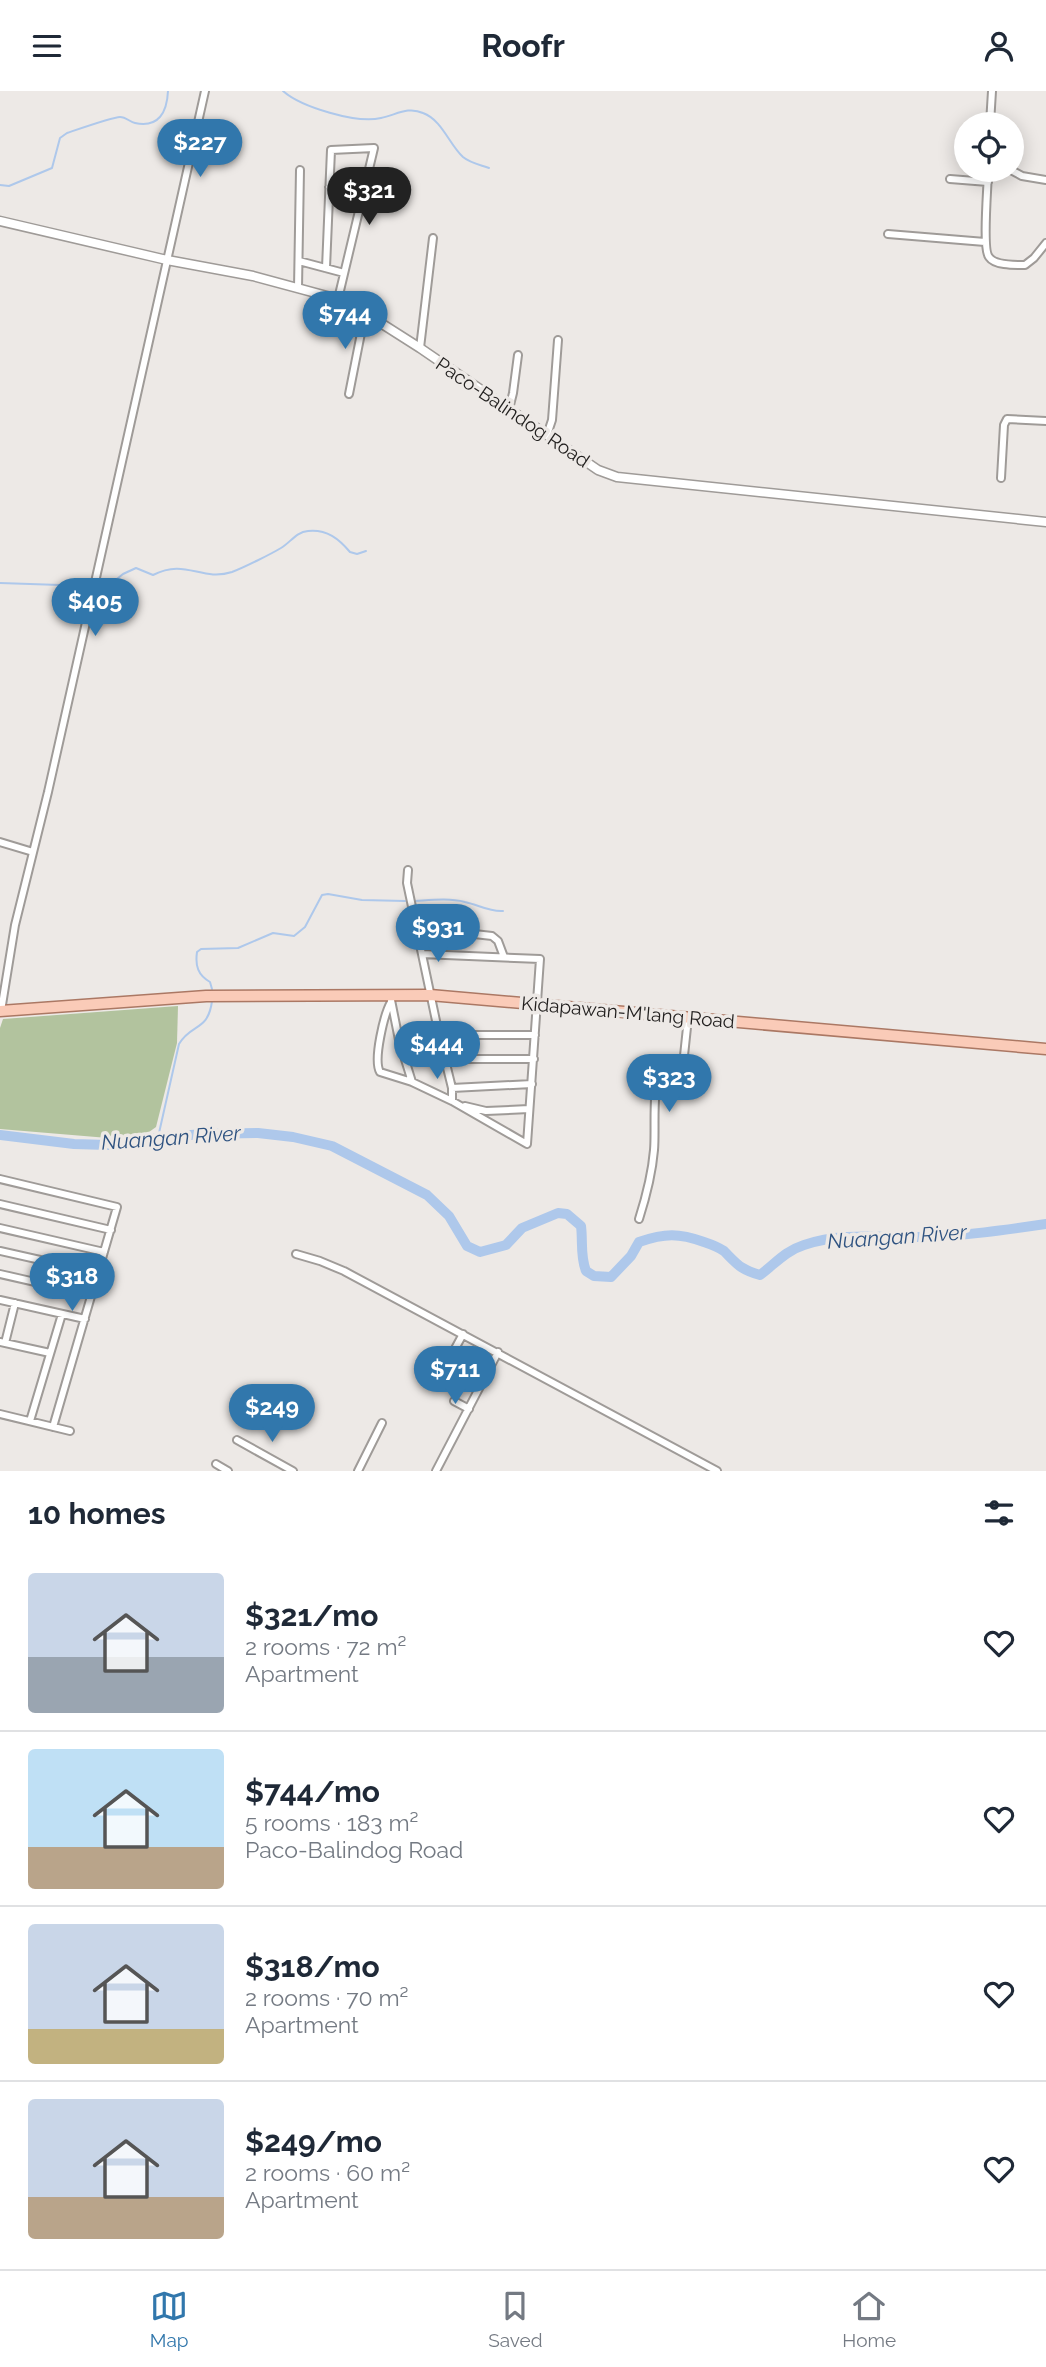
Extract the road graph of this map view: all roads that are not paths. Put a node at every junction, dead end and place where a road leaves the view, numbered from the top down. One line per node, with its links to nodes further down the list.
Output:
1 (205, 91): 17 (street)
2 (992, 91): 3 (street)
3 (991, 112)
4 (300, 170): 18 (street)
5 (1024, 176): 8 (street)
6 (950, 179): 7 (street)
7 (954, 179)
8 (1046, 180)
9 (988, 182): 15 (street)
10 (329, 187): 11 (street); 11 (street); 19 (street)
11 (364, 193): 20 (street)
12 (0, 221): 17 (street, Paco-Balindog Road)
13 (888, 234): 15 (street)
14 (433, 238): 25 (street)
15 (985, 242): 16 (street)
16 (1046, 243)
17 (167, 260): 21 (street, Paco-Balindog Road); 34 (street)
18 (299, 261): 19 (street); 21 (street)
19 (326, 268): 20 (street)
20 (344, 272): 22 (street)
21 (298, 288): 22 (street, Paco-Balindog Road)
22 (338, 299): 23 (street, Paco-Balindog Road)
23 (365, 313): 25 (street, Paco-Balindog Road); 27 (street)
24 (558, 340): 30 (street)
25 (420, 348): 28 (street, Paco-Balindog Road)
26 (518, 355): 28 (street)
27 (349, 394)
28 (509, 409): 30 (street, Paco-Balindog Road)
29 (1046, 421): 31 (street)
30 (547, 435): 32 (street, Paco-Balindog Road)
31 (1001, 478)
32 (1046, 522)
33 (0, 842): 34 (street)
34 (33, 852): 42 (street)
35 (408, 870): 36 (street)
36 (417, 930): 37 (street); 38 (street)
37 (422, 954): 38 (street); 39 (street)
38 (504, 957): 41 (street)
39 (430, 995): 40 (main road, Kidapawan-M'lang Road); 41 (main road, Kidapawan-M'lang Road); 44 (street)
40 (391, 998): 42 (main road, Kidapawan-M'lang Road); 49 (street); 49 (street)
41 (537, 1003): 43 (main road, Kidapawan-M'lang Road); 45 (street)
42 (0, 1012)
43 (688, 1019): 46 (main road, Kidapawan-M'lang Road); 56 (street)
44 (439, 1035): 45 (street); 47 (street)
45 (535, 1035): 48 (street)
46 (1046, 1049)
47 (445, 1059): 48 (street); 51 (street)
48 (534, 1059): 50 (street)
49 (412, 1082): 52 (street)
50 (532, 1084): 51 (street); 53 (street)
51 (453, 1088): 52 (street)
52 (454, 1102): 53 (street); 53 (street)
53 (529, 1109)
54 (0, 1179): 58 (street)
55 (0, 1204): 58 (street)
56 (639, 1219)
57 (0, 1228): 60 (street)
58 (111, 1230): 60 (street)
59 (0, 1251): 62 (street)
60 (104, 1252): 62 (street)
61 (296, 1254): 69 (street)
62 (98, 1273): 64 (street)
63 (0, 1274): 64 (street)
64 (92, 1295): 68 (street)
65 (0, 1300): 66 (street)
66 (15, 1303): 67 (street); 70 (street)
67 (62, 1314): 68 (street); 72 (street)
68 (85, 1319): 79 (street)
69 (463, 1333): 71 (street); 73 (street)
70 (3, 1342): 72 (street)
71 (498, 1352): 75 (street); 87 (street)
72 (50, 1353): 77 (street)
73 (452, 1356)
74 (454, 1401): 75 (street)
75 (469, 1409): 86 (street)
76 (0, 1414): 77 (street)
77 (30, 1421): 79 (street)
78 (382, 1423): 85 (street)
79 (53, 1427): 80 (street)
80 (70, 1430)
81 (237, 1440): 84 (street)
82 (216, 1464): 83 (street)
83 (229, 1471)
84 (293, 1471)
85 (358, 1471)
86 (436, 1471)
87 (717, 1471)

